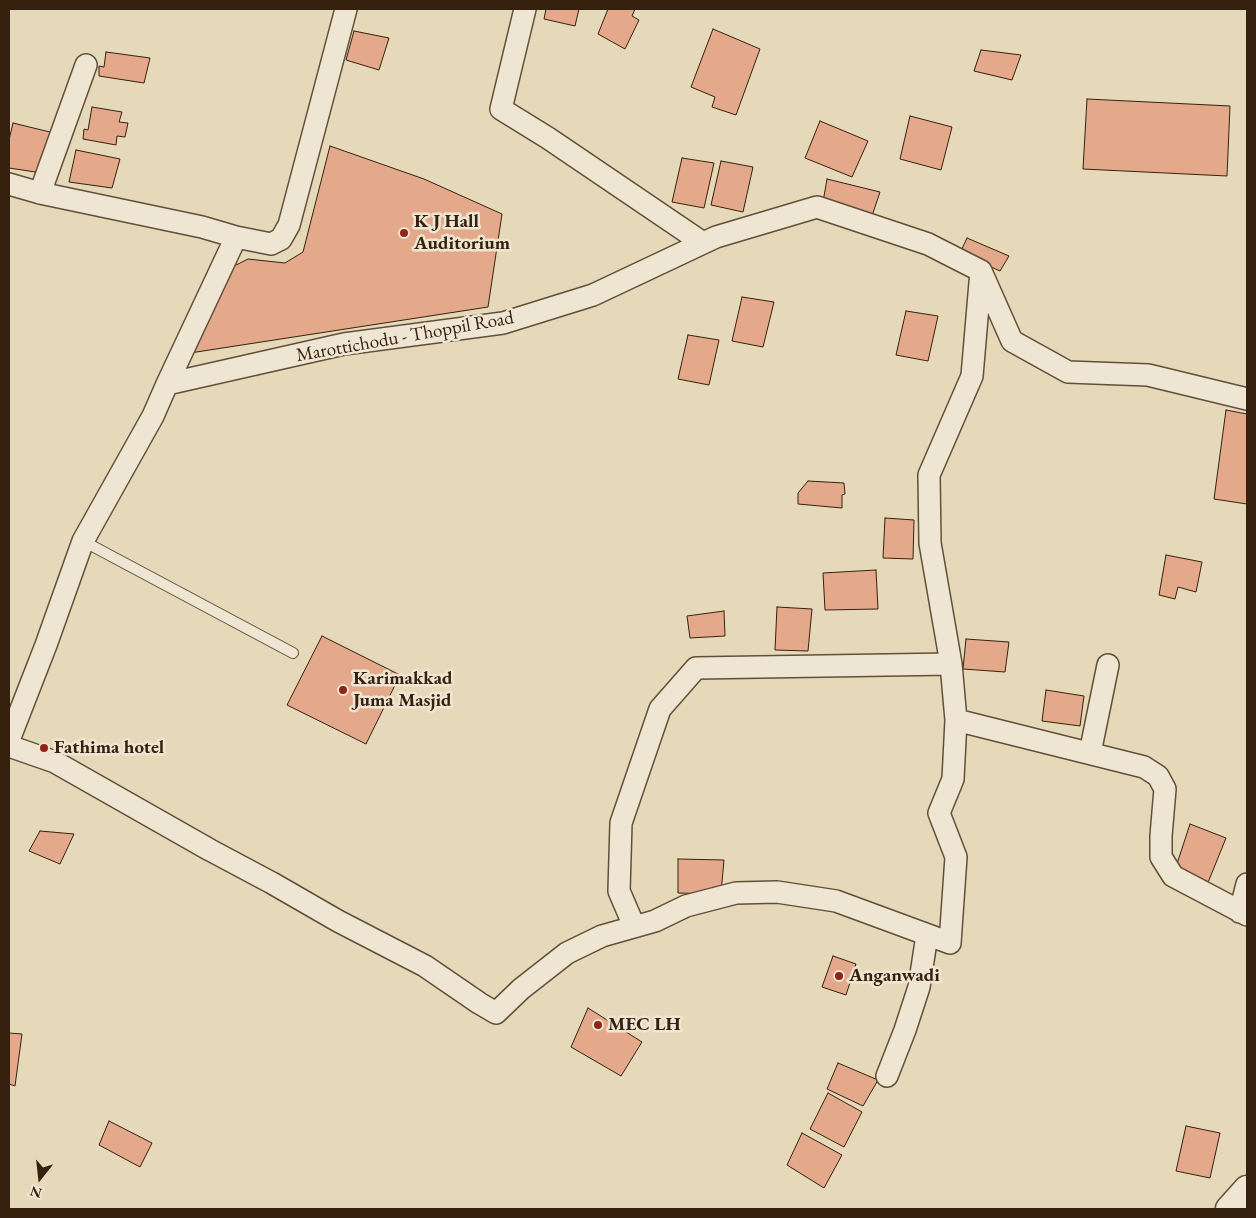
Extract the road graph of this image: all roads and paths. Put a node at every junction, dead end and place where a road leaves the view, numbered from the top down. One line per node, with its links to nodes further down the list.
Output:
1 (346, 9): 6 (street)
2 (525, 9): 7 (street)
3 (86, 65): 5 (street)
4 (9, 184): 5 (street)
5 (40, 193): 6 (street)
6 (236, 237): 9 (street)
7 (703, 243): 8 (street, Marottichodu - Thoppil Road); 9 (street, Marottichodu - Thoppil Road)
8 (981, 271): 10 (street); 13 (street)
9 (167, 384): 11 (street)
10 (1247, 399)
11 (83, 540): 12 (lane); 16 (street)
12 (293, 653)
13 (951, 664): 15 (street); 21 (street)
14 (1108, 665): 18 (street)
15 (956, 720): 18 (street); 22 (street)
16 (9, 740)
17 (9, 746): 21 (street)
18 (1090, 754): 20 (street)
19 (1247, 884): 20 (street)
20 (1244, 913)
21 (634, 926): 22 (street)
22 (927, 935): 23 (street)
23 (887, 1076)
24 (1247, 1189): 25 (street)
25 (1230, 1209)

